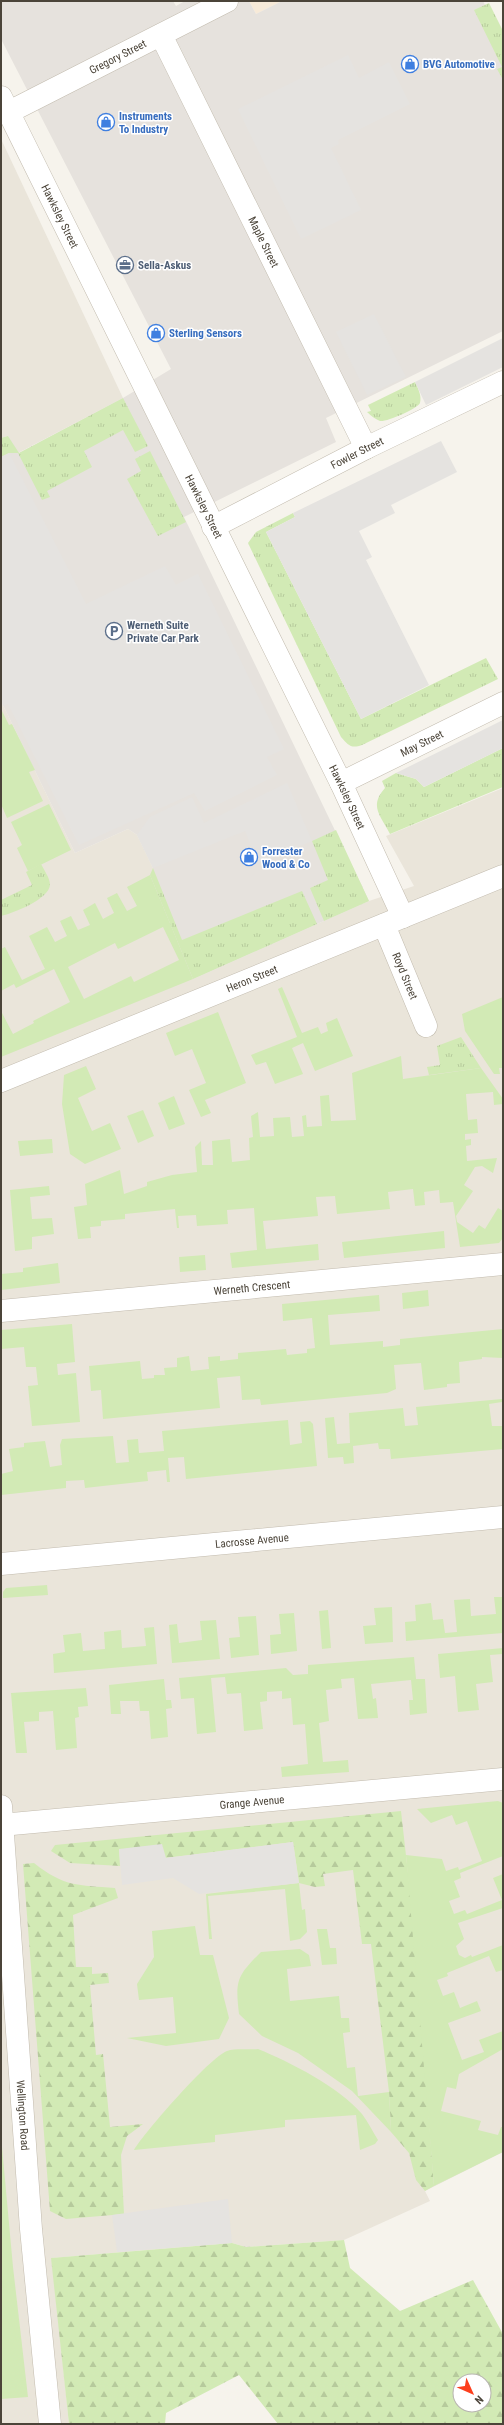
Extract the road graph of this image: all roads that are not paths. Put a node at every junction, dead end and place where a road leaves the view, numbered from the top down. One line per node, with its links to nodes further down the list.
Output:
1 (228, 1): 2 (street, Gregory Street)
2 (161, 35): 3 (street, Gregory Street); 5 (street, Maple Street)
3 (5, 105): 6 (street, Hawksley Street)
4 (503, 382): 5 (street, Fowler Street)
5 (366, 448): 6 (street, Fowler Street)
6 (213, 527): 8 (street, Hawksley Street)
7 (503, 703): 8 (street, May Street)
8 (341, 783): 10 (street, Hawksley Street)
9 (503, 876): 10 (street, Heron Street)
10 (394, 921): 11 (street, Royd Street); 12 (street, Heron Street)
11 (426, 1026)
12 (1, 1081)
13 (503, 1264): 14 (street, Werneth Crescent)
14 (1, 1311)
15 (503, 1517): 16 (street, Lacrosse Avenue)
16 (1, 1564)
17 (503, 1779): 18 (street, Grange Avenue)
18 (2, 1819): 19 (street, Wellington Road)
19 (50, 2424)

